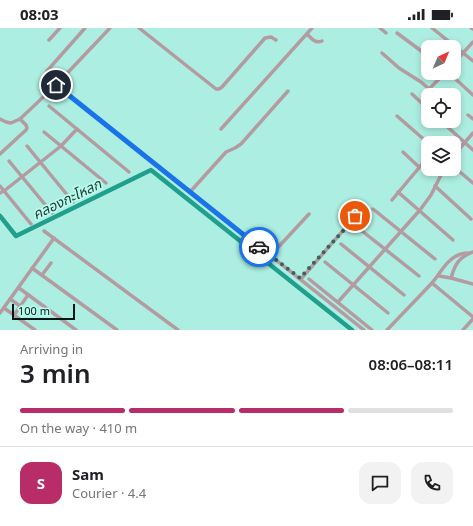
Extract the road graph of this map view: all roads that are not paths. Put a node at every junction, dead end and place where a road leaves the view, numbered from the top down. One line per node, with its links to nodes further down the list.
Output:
1 (60, 28): 11 (street)
2 (85, 28): 19 (street)
3 (110, 28): 22 (street)
4 (140, 28): 12 (street)
5 (312, 28): 10 (street)
6 (380, 28): 8 (street)
7 (432, 28): 17 (street)
8 (386, 33)
9 (397, 33): 15 (street)
10 (307, 34): 13 (street); 37 (street)
11 (49, 40)
12 (276, 40)
13 (322, 41)
14 (473, 42): 17 (street)
15 (421, 51)
16 (382, 53): 23 (street)
17 (463, 53): 18 (street)
18 (473, 61)
19 (47, 71)
20 (438, 80): 24 (street)
21 (457, 80): 27 (street)
22 (56, 85): 33 (street); 63 (street)
23 (428, 88)
24 (430, 88)
25 (288, 91): 63 (street)
26 (412, 94): 28 (street)
27 (473, 95)
28 (421, 102)
29 (49, 106): 36 (street)
30 (468, 115): 34 (street)
31 (397, 116): 40 (street)
32 (0, 119): 33 (street)
33 (20, 119): 46 (street)
34 (473, 119)
35 (449, 128): 41 (street)
36 (77, 129): 43 (street); 54 (street)
37 (221, 130)
38 (44, 132): 43 (street)
39 (473, 133): 41 (street)
40 (421, 137)
41 (465, 143): 45 (street); 47 (street)
42 (26, 146): 51 (street)
43 (61, 146): 51 (street); 58 (street)
44 (0, 147): 46 (street)
45 (461, 148)
46 (4, 150): 49 (street)
47 (473, 150)
48 (402, 152): 53 (street)
49 (0, 154)
50 (9, 160): 56 (street)
51 (40, 162): 56 (street); 67 (street)
52 (421, 165): 53 (street)
53 (419, 167): 64 (street)
54 (129, 172)
55 (461, 172): 59 (street)
56 (22, 176): 62 (street); 71 (street)
57 (439, 176): 61 (street)
58 (106, 183)
59 (473, 183)
60 (0, 186): 62 (street)
61 (435, 186): 70 (street); 73 (street)
62 (4, 191): 65 (street); 74 (street)
63 (190, 192): 83 (street)
64 (398, 192): 66 (street); 70 (street)
65 (0, 194)
66 (392, 200)
67 (73, 202)
68 (355, 205): 92 (street)
69 (373, 209): 77 (street)
70 (420, 210): 77 (street); 79 (street)
71 (52, 213)
72 (309, 214): 83 (street)
73 (471, 219)
74 (31, 224)
75 (357, 227): 81 (street)
76 (44, 231): 78 (street)
77 (401, 231): 81 (street); 84 (street)
78 (54, 238): 88 (street); 112 (street)
79 (453, 240)
80 (341, 244): 87 (street)
81 (385, 249): 87 (street); 90 (street)
82 (472, 252): 91 (street); 93 (street)
83 (271, 256): 92 (street)
84 (435, 259)
85 (325, 262): 96 (street)
86 (51, 263): 89 (street)
87 (369, 266): 96 (street); 100 (street)
88 (32, 268): 89 (street); 98 (street)
89 (42, 275): 111 (street)
90 (419, 276)
91 (438, 276): 93 (street); 95 (street)
92 (300, 278): 113 (street)
93 (451, 278): 97 (street)
94 (309, 279): 102 (street)
95 (432, 283): 108 (street); 115 (street)
96 (353, 284): 102 (street); 106 (street)
97 (473, 284)
98 (19, 288): 99 (street); 101 (street)
99 (28, 295): 103 (street); 110 (street)
100 (404, 295)
101 (10, 299): 103 (street); 104 (street)
102 (338, 302): 114 (street)
103 (20, 306): 107 (street)
104 (4, 308): 105 (street); 107 (street)
105 (0, 313)
106 (388, 313)
107 (14, 315): 109 (street)
108 (473, 318): 116 (street)
109 (35, 330)
110 (76, 330)
111 (117, 330)
112 (178, 330)
113 (364, 330)
114 (372, 330)
115 (387, 330)
116 (463, 330)

